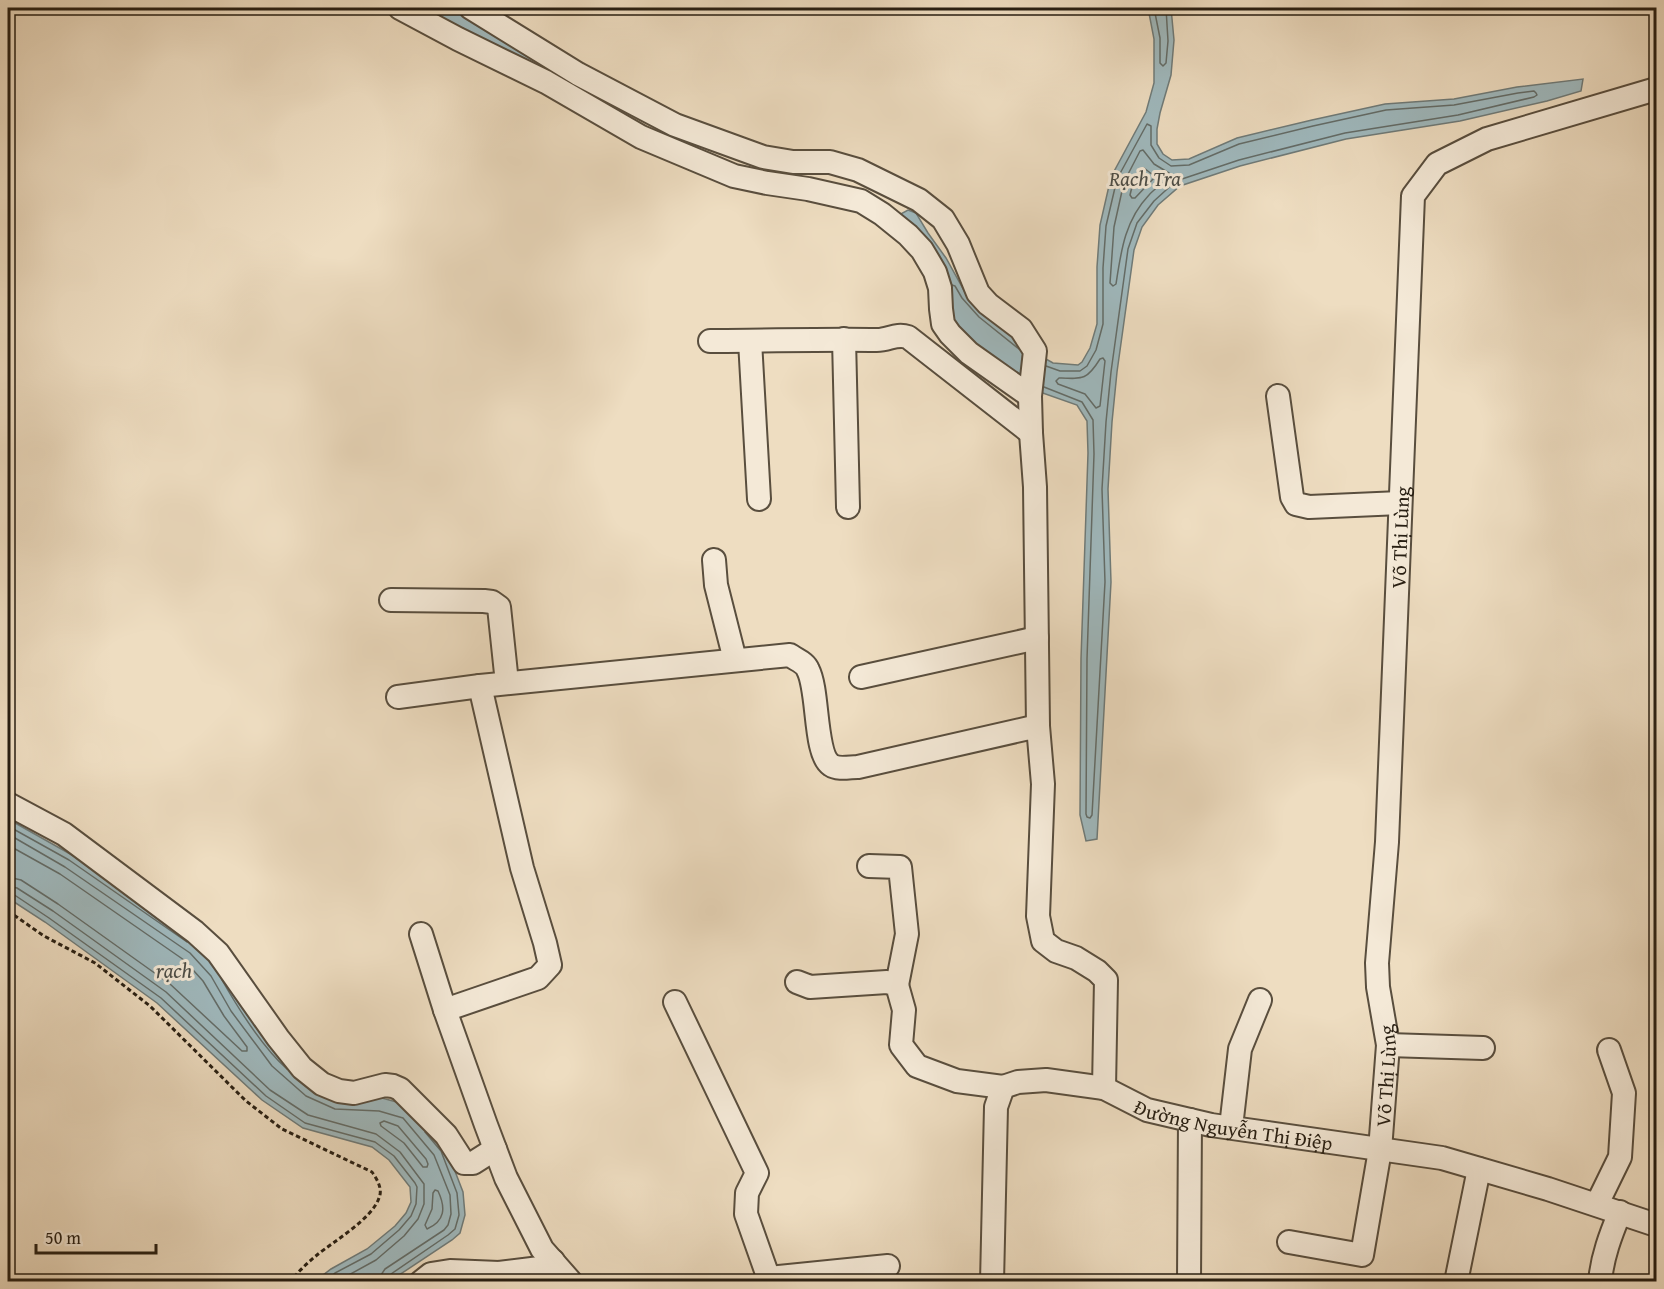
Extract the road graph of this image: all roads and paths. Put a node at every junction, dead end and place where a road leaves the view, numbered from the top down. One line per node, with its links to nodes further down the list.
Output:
1 (400, 8): 7 (street)
2 (471, 8): 7 (street)
3 (1656, 88): 11 (street, Võ Thị Lùng)
4 (844, 339): 6 (street); 9 (street); 12 (street)
5 (710, 341): 6 (street)
6 (750, 341): 10 (street)
7 (1030, 393): 9 (street)
8 (1278, 396): 11 (street)
9 (1030, 433): 15 (street)
10 (759, 499)
11 (1400, 503): 31 (street, Võ Thị Lùng)
12 (848, 507)
13 (714, 560): 16 (street)
14 (391, 600): 18 (street)
15 (1037, 638): 17 (street); 21 (street)
16 (735, 660): 18 (street); 21 (street)
17 (861, 677)
18 (507, 683): 19 (street)
19 (480, 686): 20 (street); 30 (street)
20 (398, 697)
21 (1038, 726): 35 (street)
22 (8, 804): 38 (street)
23 (869, 866): 27 (street)
24 (8, 911): 48 (path)
25 (421, 934): 30 (street)
26 (797, 982): 27 (street)
27 (897, 985): 34 (street, Đường Nguyễn Thị Điệp)
28 (1260, 1000): 37 (street)
29 (675, 1002): 47 (street)
30 (445, 1010): 38 (street)
31 (1388, 1045): 32 (street); 39 (street, Võ Thị Lùng)
32 (1483, 1048)
33 (1609, 1050): 41 (street)
34 (1003, 1087): 35 (street, Đường Nguyễn Thị Điệp); 51 (street)
35 (1104, 1088): 36 (street, Đường Nguyễn Thị Điệp)
36 (1190, 1120): 37 (street, Đường Nguyễn Thị Điệp); 52 (street)
37 (1231, 1127): 39 (street, Đường Nguyễn Thị Điệp)
38 (495, 1149): 45 (street)
39 (1380, 1150): 40 (street, Đường Nguyễn Thị Điệp); 44 (street, Võ Thị Lùng)
40 (1479, 1169): 41 (street, Đường Nguyễn Thị Điệp); 53 (street)
41 (1597, 1204): 42 (street, Đường Nguyễn Thị Điệp)
42 (1620, 1212): 43 (street, Đường Nguyễn Thị Điệp); 54 (street)
43 (1656, 1225)
44 (1290, 1242)
45 (553, 1262): 49 (street); 50 (street)
46 (888, 1266): 47 (street)
47 (769, 1280)
48 (290, 1281)
49 (420, 1281)
50 (571, 1281)
51 (992, 1281)
52 (1189, 1281)
53 (1456, 1281)
54 (1600, 1281)

